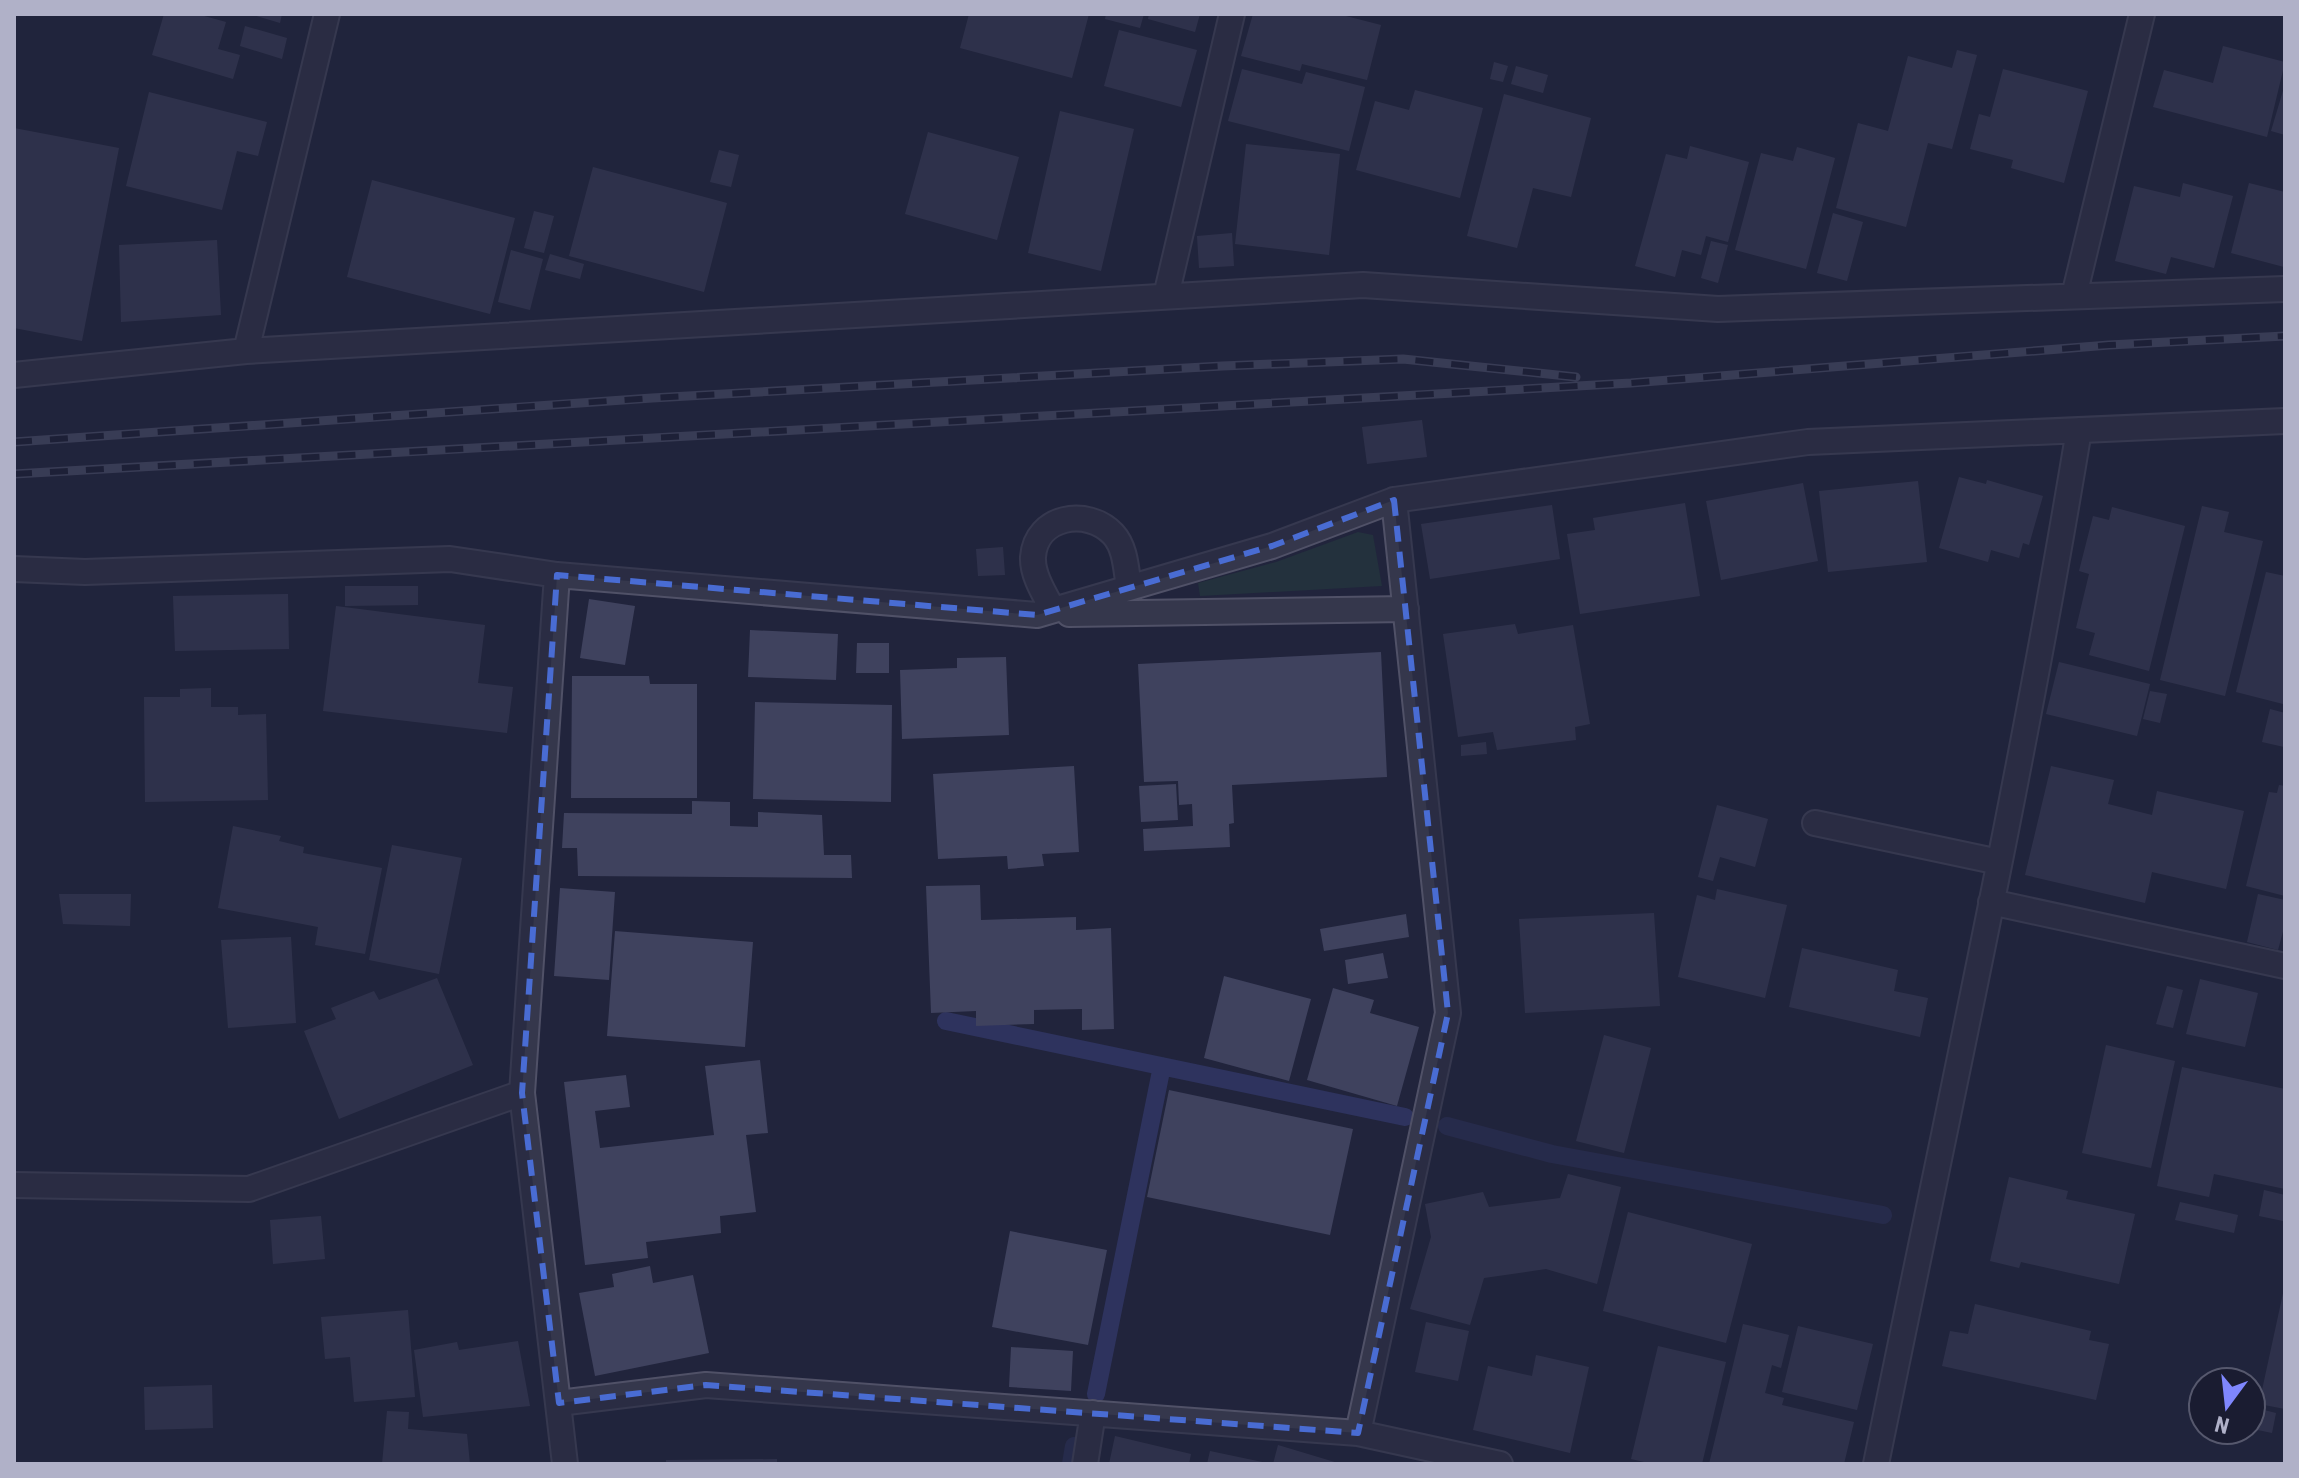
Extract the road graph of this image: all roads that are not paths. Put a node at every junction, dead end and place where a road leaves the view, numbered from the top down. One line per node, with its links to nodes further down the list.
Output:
1 (327, 14): 7 (street)
2 (1232, 14): 5 (street)
3 (2142, 14): 6 (street)
4 (2285, 289): 6 (street)
5 (1166, 296): 6 (street); 7 (street)
6 (2074, 296)
7 (246, 351): 8 (street)
8 (14, 375)
9 (2285, 421): 10 (street)
10 (2079, 430): 11 (street); 18 (street)
11 (1394, 500): 14 (street); 15 (street)
12 (14, 569): 13 (street)
13 (557, 575): 16 (street); 21 (street)
14 (1129, 588): 16 (street); 16 (street)
15 (1406, 609): 16 (street); 25 (street)
16 (1045, 612)
17 (1815, 823): 18 (street)
18 (1999, 862): 19 (street)
19 (1991, 902): 20 (street); 29 (street)
20 (2285, 966)
21 (522, 1093): 22 (street); 23 (street)
22 (14, 1185)
23 (559, 1403): 24 (street); 26 (street)
24 (1093, 1413): 25 (street); 27 (street)
25 (1358, 1433): 28 (street)
26 (565, 1464)
27 (1085, 1464)
28 (1497, 1464)
29 (1876, 1464)

